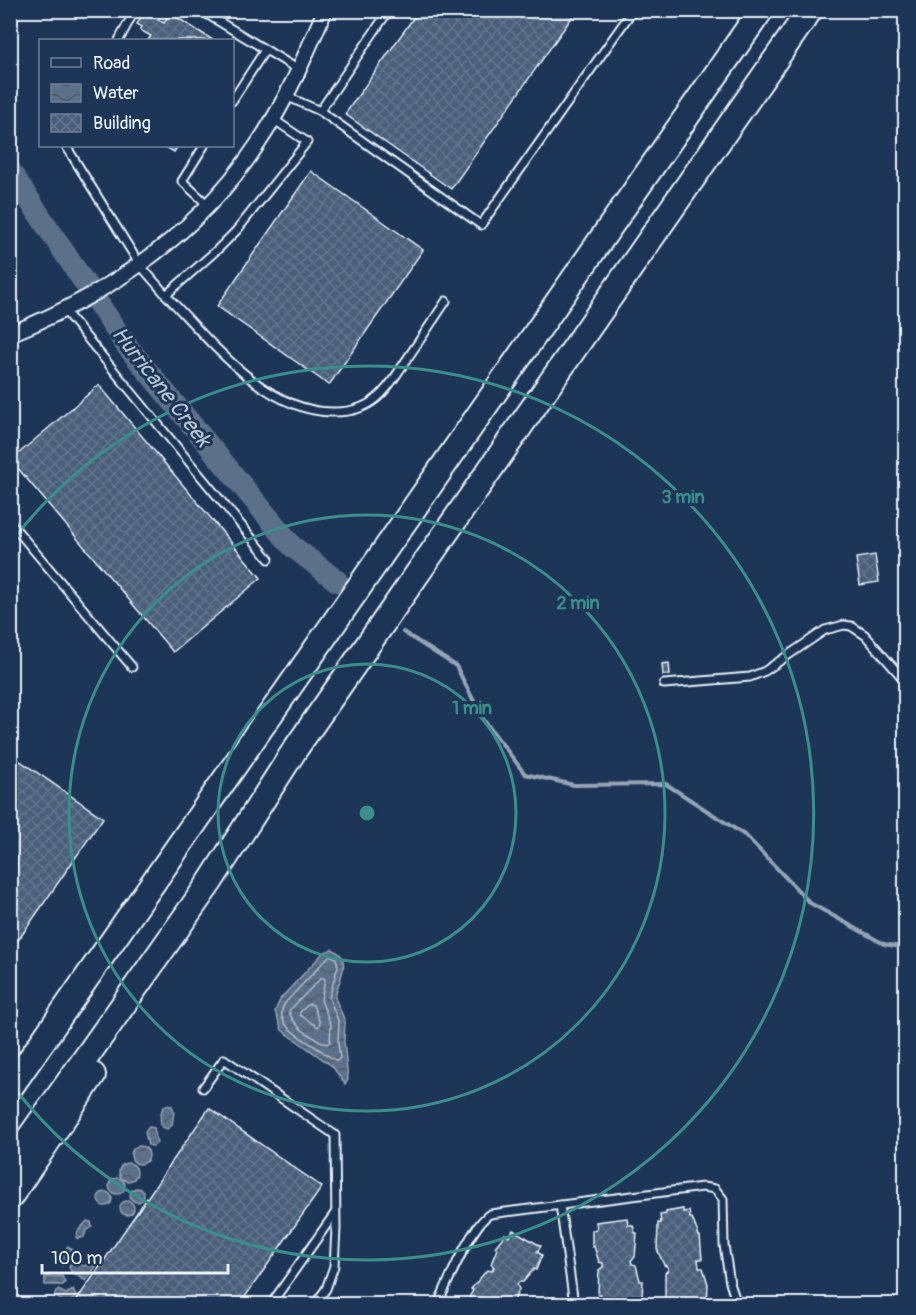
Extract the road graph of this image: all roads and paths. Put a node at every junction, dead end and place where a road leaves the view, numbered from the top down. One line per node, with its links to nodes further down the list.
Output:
1 (135, 10): 8 (lane)
2 (200, 10): 10 (lane)
3 (325, 10): 12 (street)
4 (390, 10): 15 (lane)
5 (633, 10): 15 (lane)
6 (761, 10): 31 (highway)
7 (810, 10): 30 (highway)
8 (120, 39)
9 (906, 48): 11 (street)
10 (265, 50): 12 (lane); 14 (lane)
11 (906, 68)
12 (298, 70): 13 (street)
13 (286, 96): 15 (lane); 16 (street)
14 (234, 98)
15 (320, 111)
16 (273, 119): 19 (street); 21 (lane)
17 (67, 147): 20 (lane)
18 (203, 147): 19 (lane)
19 (209, 206): 20 (street)
20 (140, 265): 21 (lane); 23 (street)
21 (166, 295): 22 (lane)
22 (446, 301)
23 (64, 310): 24 (street); 26 (lane)
24 (10, 334)
25 (10, 522): 27 (lane)
26 (269, 559)
27 (132, 668)
28 (906, 682): 29 (lane)
29 (664, 684)
30 (210, 882): 33 (highway); 34 (highway)
31 (10, 1088)
32 (203, 1088): 36 (lane)
33 (10, 1165)
34 (10, 1197)
35 (560, 1204): 39 (lane); 40 (lane); 41 (lane)
36 (336, 1212): 37 (lane); 38 (lane)
37 (271, 1305)
38 (315, 1305)
39 (438, 1305)
40 (574, 1305)
41 (736, 1305)

